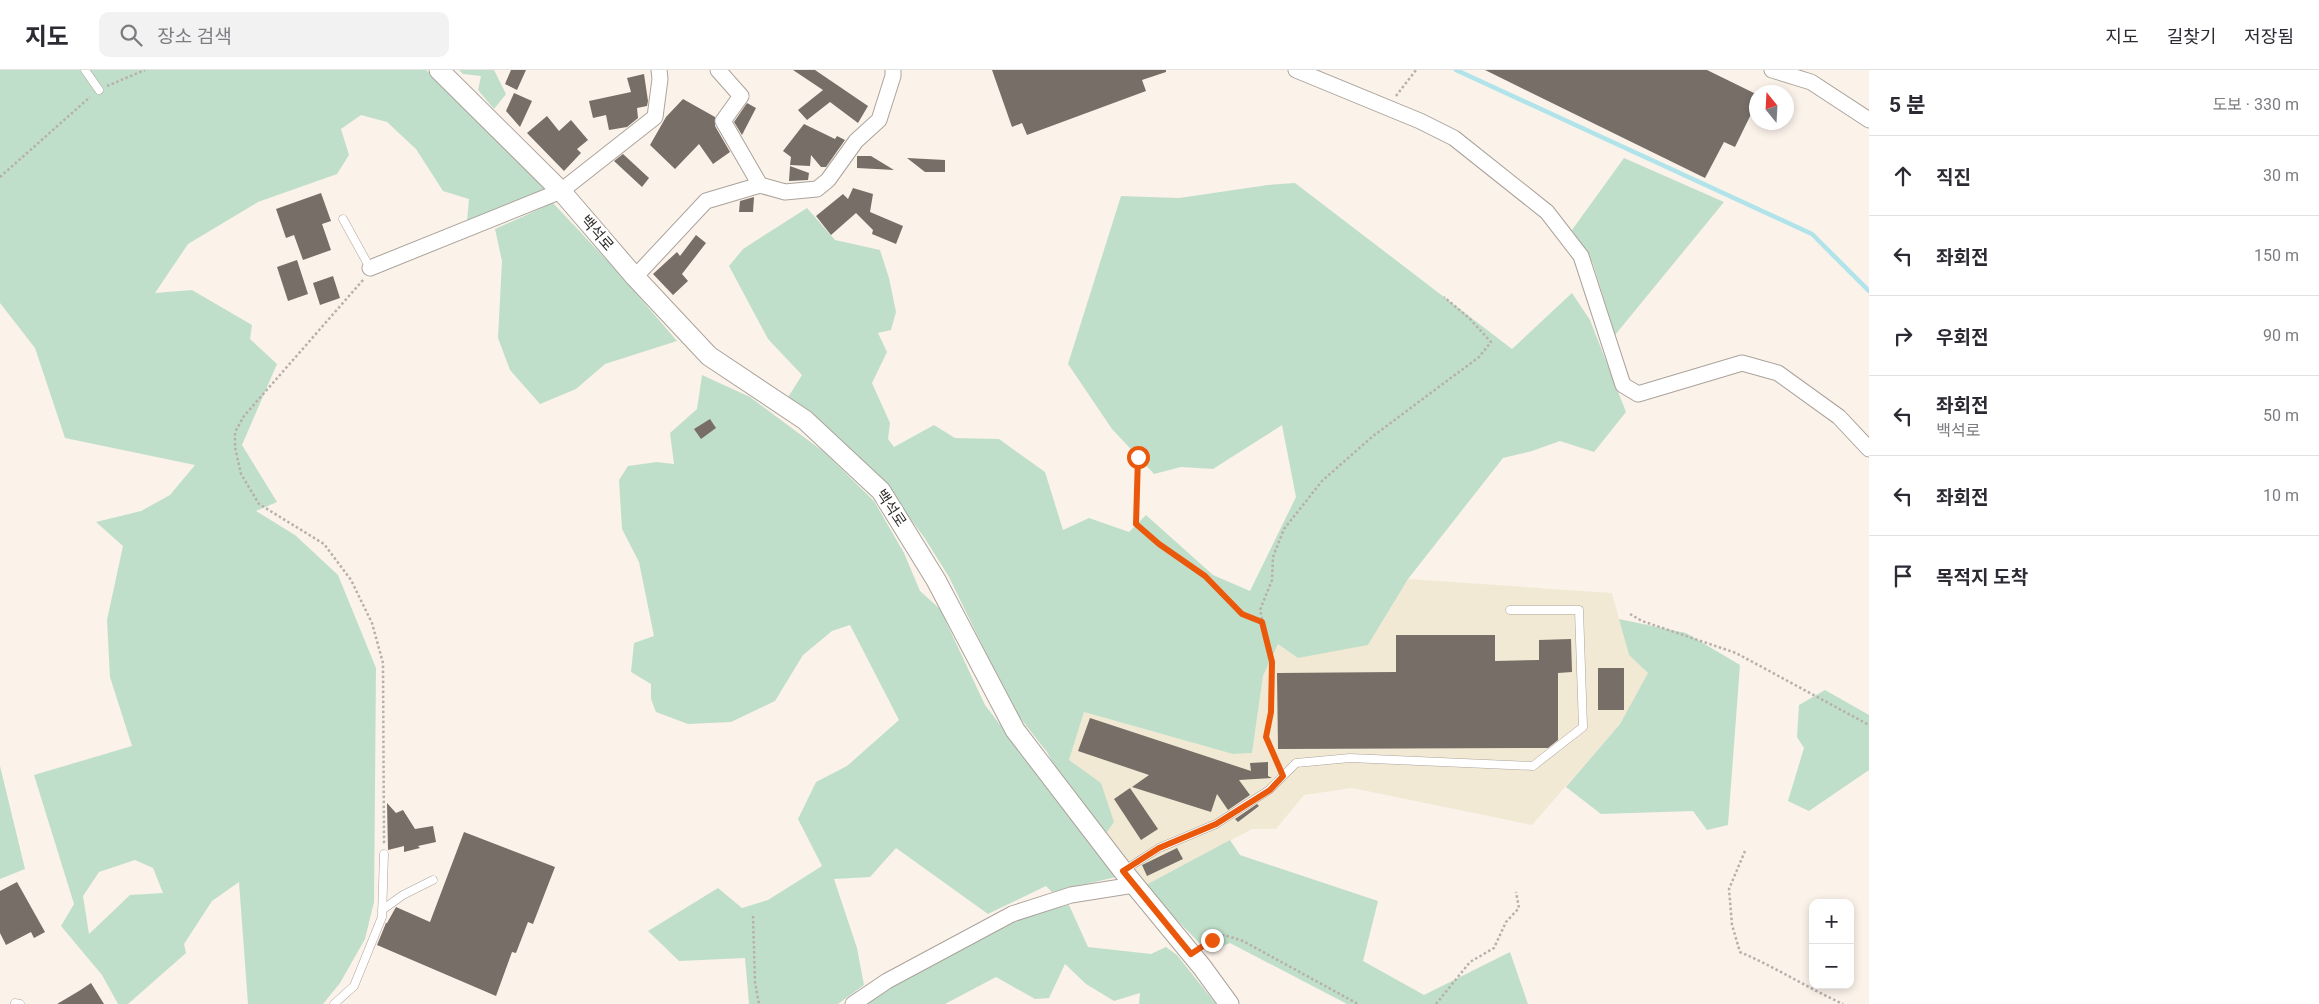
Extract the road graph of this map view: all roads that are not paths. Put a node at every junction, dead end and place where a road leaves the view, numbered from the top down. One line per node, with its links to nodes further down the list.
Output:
1 (85, 70): 8 (lane)
2 (439, 70): 11 (street, 백석로)
3 (659, 70): 11 (street)
4 (718, 70): 10 (street)
5 (893, 70): 10 (street)
6 (1296, 70): 15 (street)
7 (1772, 70): 9 (street)
8 (99, 90)
9 (1869, 120)
10 (760, 185): 14 (street)
11 (561, 191): 13 (street); 14 (street, 백석로)
12 (343, 219): 13 (lane)
13 (370, 268)
14 (635, 277): 18 (street, 백석로)
15 (1869, 449)
16 (1510, 610): 18 (lane)
17 (384, 854): 20 (lane)
18 (1128, 878): 22 (street); 23 (street, 백석로)
19 (432, 880): 20 (lane)
20 (382, 910): 21 (lane)
21 (334, 1004)
22 (853, 1004)
23 (1229, 1004)

